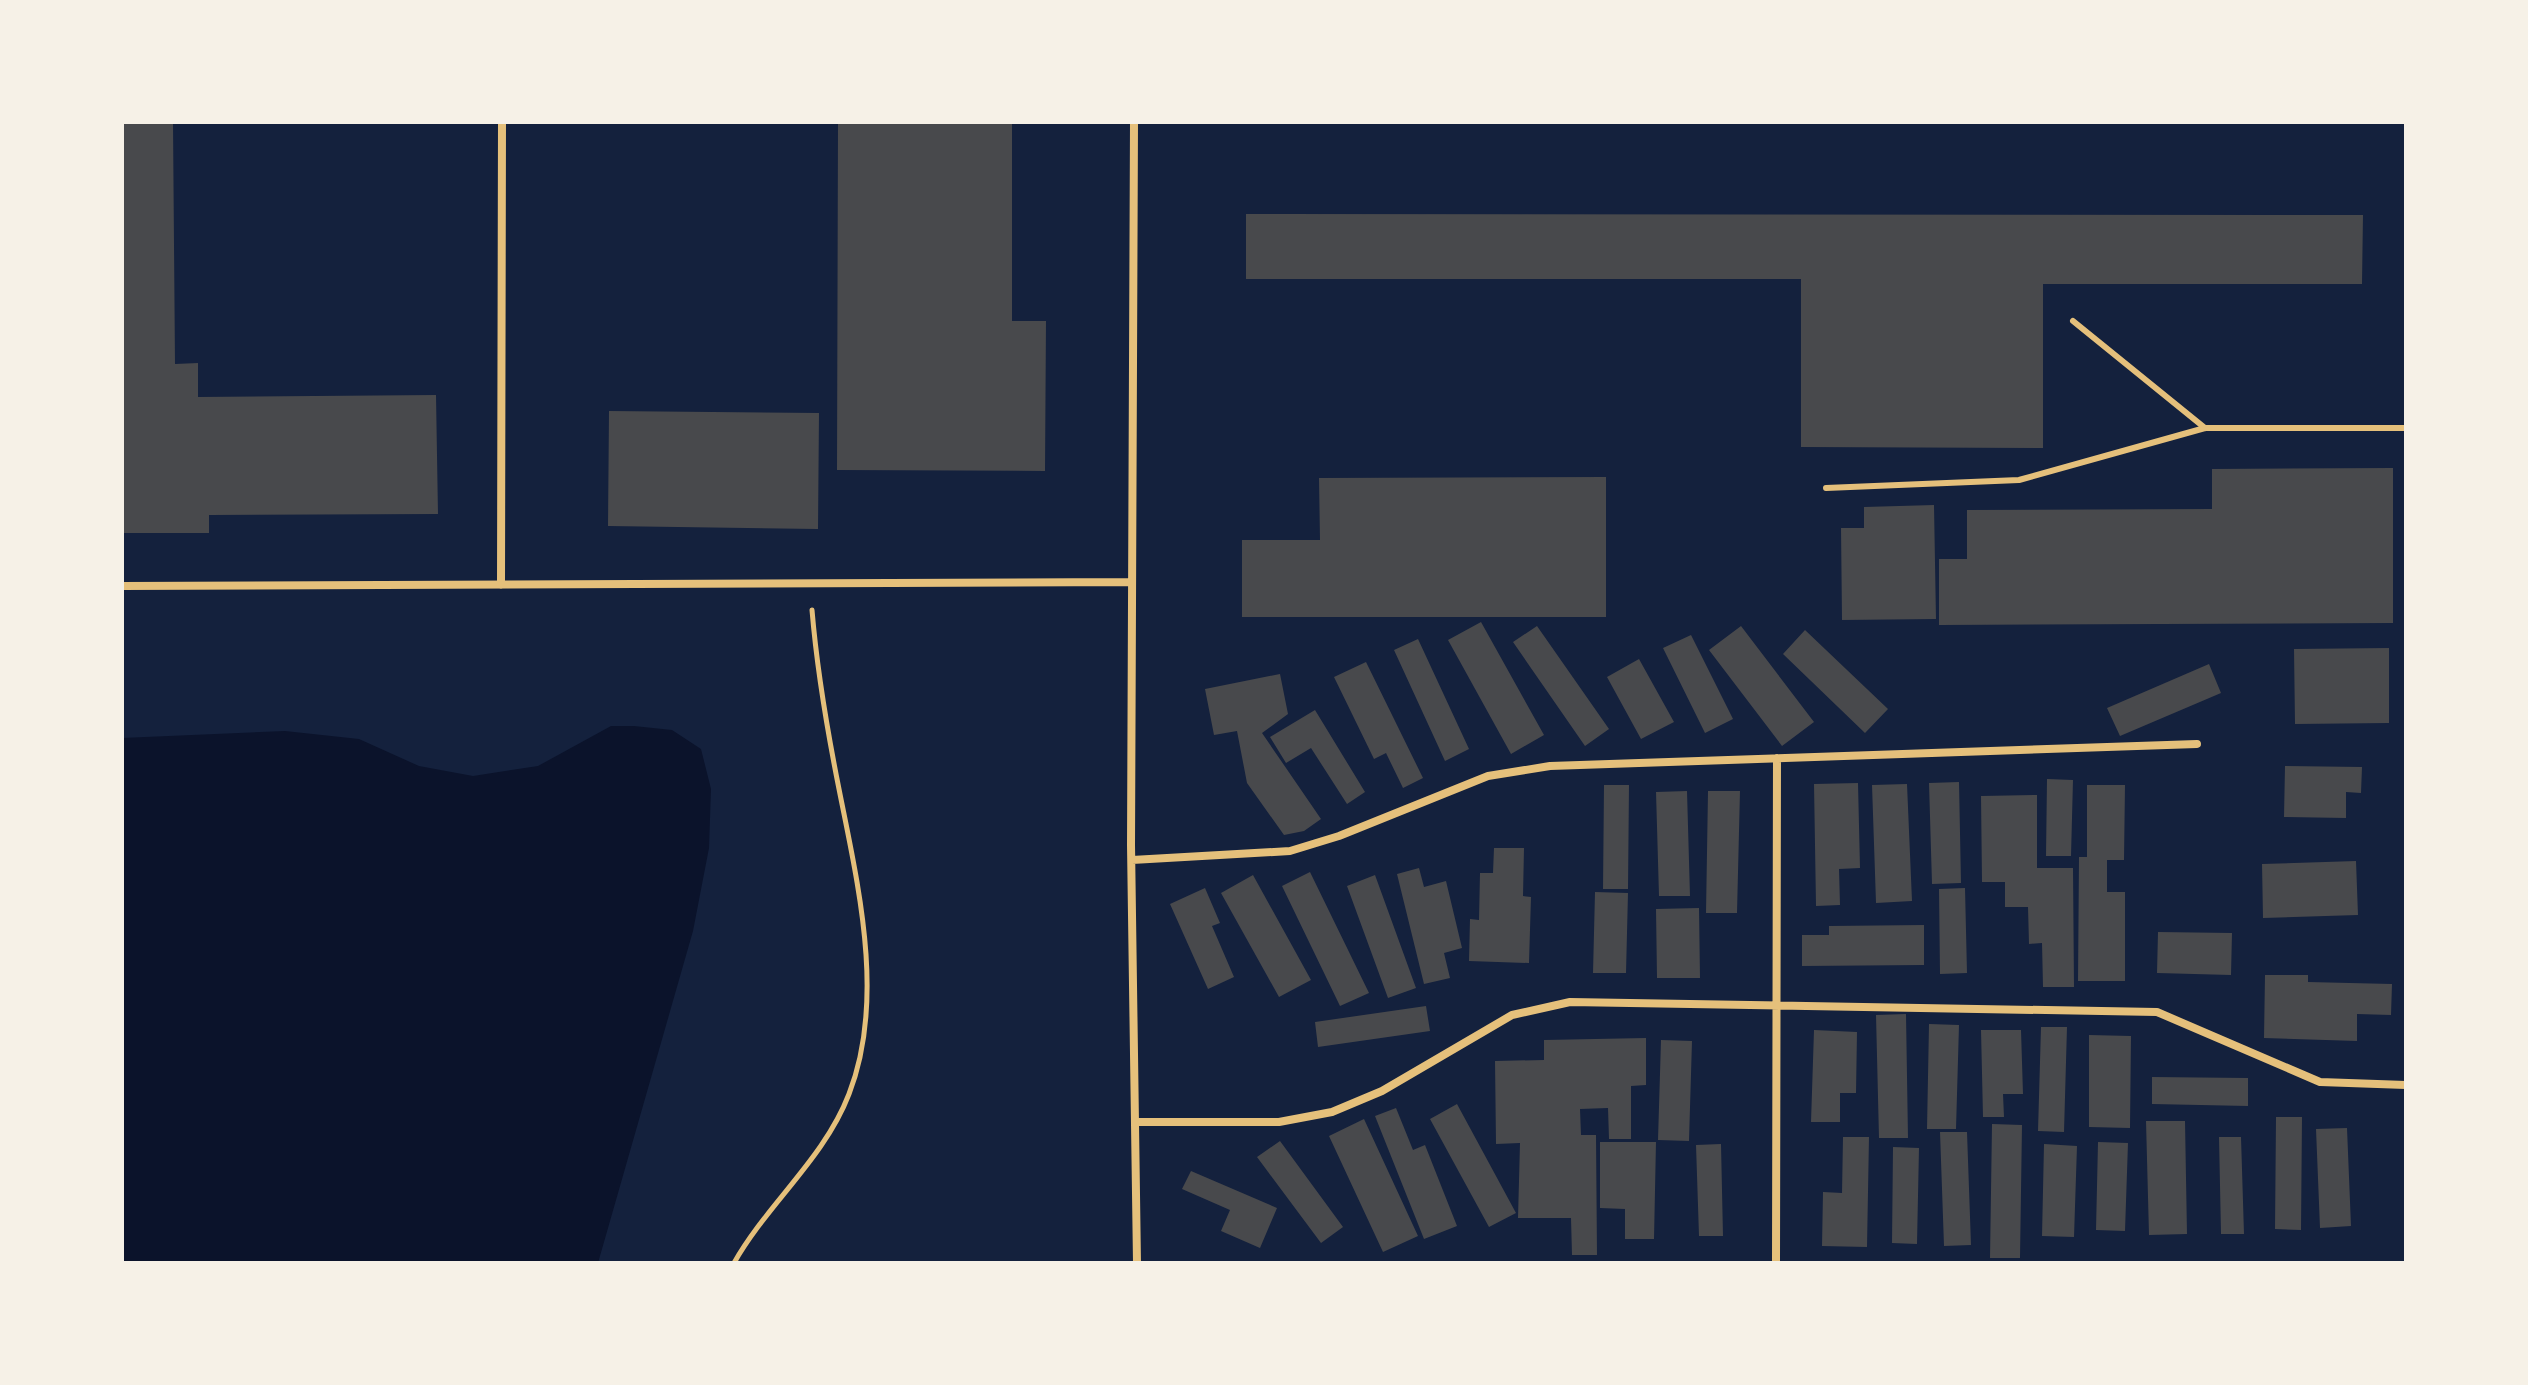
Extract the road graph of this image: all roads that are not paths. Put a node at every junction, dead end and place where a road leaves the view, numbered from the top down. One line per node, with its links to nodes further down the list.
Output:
1 (502, 122): 8 (street)
2 (1134, 122): 7 (street)
3 (2073, 321): 4 (lane)
4 (2205, 428): 5 (lane); 6 (lane)
5 (2406, 428)
6 (1826, 488)
7 (1131, 582): 8 (street); 12 (street)
8 (501, 585): 9 (street)
9 (122, 586)
10 (2197, 744): 11 (street)
11 (1777, 758): 12 (street); 13 (street)
12 (1132, 860): 15 (street)
13 (1777, 1005): 14 (street); 15 (street); 17 (street)
14 (2406, 1085)
15 (1135, 1122): 16 (street)
16 (1137, 1263)
17 (1776, 1263)

